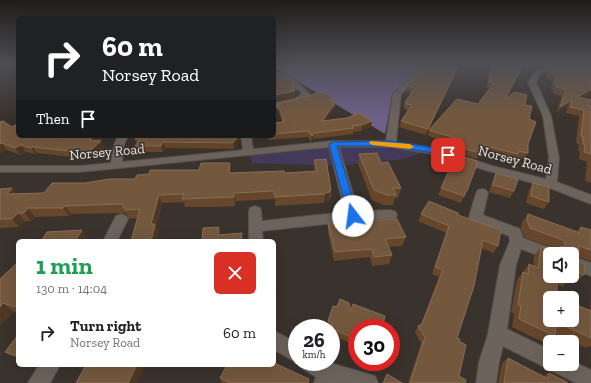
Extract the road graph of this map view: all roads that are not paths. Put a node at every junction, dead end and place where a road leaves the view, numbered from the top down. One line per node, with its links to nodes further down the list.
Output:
1 (291, 82): 4 (street)
2 (415, 82): 8 (street)
3 (532, 82): 12 (street)
4 (276, 106)
5 (121, 138): 10 (street)
6 (246, 138): 9 (street)
7 (333, 144): 8 (street, Norsey Road); 9 (street, Norsey Road); 17 (street)
8 (391, 144): 12 (street, Norsey Road)
9 (248, 152): 10 (street, Norsey Road)
10 (116, 165): 11 (street, Norsey Road)
11 (0, 169)
12 (551, 184): 14 (street, Norsey Road)
13 (482, 193): 22 (street)
14 (591, 200)
15 (256, 211): 19 (street)
16 (391, 215): 17 (street)
17 (353, 216): 19 (street)
18 (121, 219): 20 (street)
19 (256, 226): 21 (street)
20 (111, 239)
21 (256, 239)
22 (517, 241): 23 (street); 26 (street)
23 (543, 251)
24 (579, 265): 25 (street)
25 (591, 270)
26 (497, 334): 29 (street); 36 (street)
27 (276, 341): 28 (street)
28 (288, 349)
29 (543, 357)
30 (49, 367): 34 (street)
31 (572, 371): 33 (street)
32 (325, 378): 35 (street)
33 (591, 380)
34 (38, 383)
35 (368, 383)
36 (486, 383)

